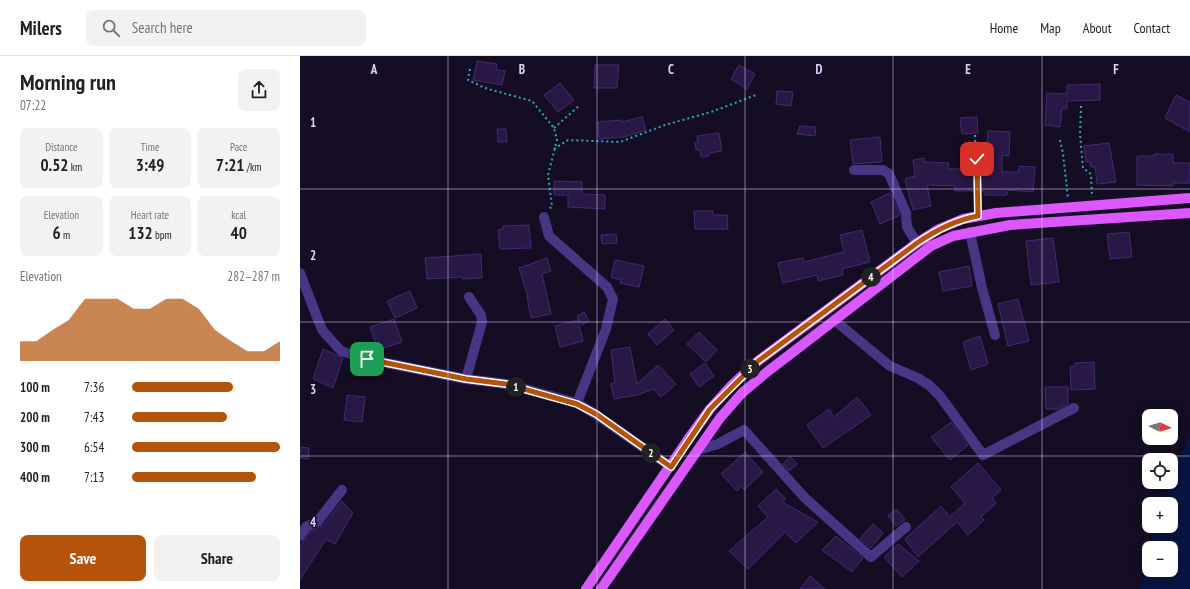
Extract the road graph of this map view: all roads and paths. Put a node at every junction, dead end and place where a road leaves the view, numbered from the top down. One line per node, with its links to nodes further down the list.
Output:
1 (470, 69): 5 (path)
2 (756, 95): 8 (path)
3 (580, 105): 5 (path)
4 (1081, 106): 11 (path)
5 (554, 128): 8 (path)
6 (975, 135): 14 (path)
7 (1060, 140): 12 (path)
8 (554, 149): 15 (path)
9 (854, 170): 17 (street)
10 (1190, 198): 11 (main road)
11 (1093, 206): 12 (main road)
12 (1069, 208): 14 (main road)
13 (1190, 213): 16 (main road)
14 (978, 216): 17 (main road)
15 (544, 217): 23 (street)
16 (970, 232): 20 (main road); 21 (street)
17 (917, 243): 26 (main road)
18 (300, 273): 22 (street)
19 (469, 297): 22 (street)
20 (834, 320): 24 (street); 25 (main road)
21 (995, 335)
22 (466, 379): 23 (street)
23 (577, 404): 26 (street)
24 (1074, 408)
25 (698, 450): 28 (street); 31 (main road)
26 (671, 467): 30 (main road)
27 (342, 490): 29 (street)
28 (906, 527)
29 (302, 529)
30 (586, 589)
31 (601, 589)

